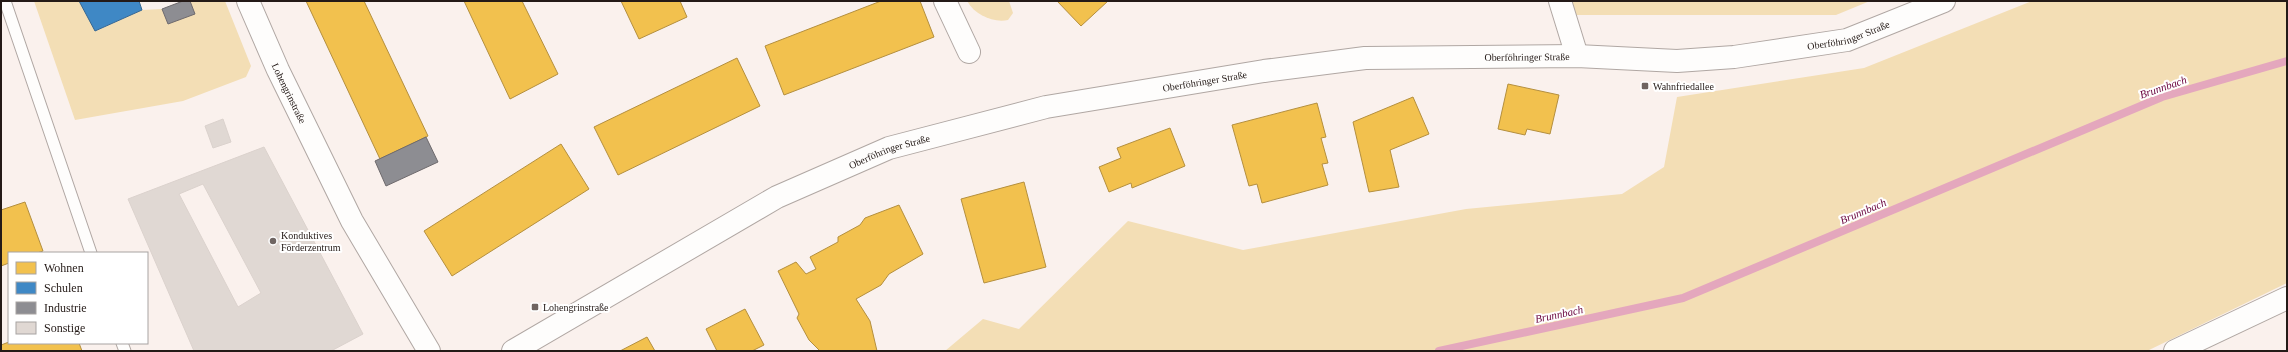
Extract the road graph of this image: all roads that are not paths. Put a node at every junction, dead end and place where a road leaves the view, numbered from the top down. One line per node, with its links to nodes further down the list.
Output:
1 (5, 1): 8 (lane)
2 (248, 1): 10 (main road, Lohengrinstraße)
3 (945, 1): 6 (main road)
4 (1560, 1): 7 (main road)
5 (1944, 1): 7 (main road, Oberföhringer Straße)
6 (969, 52)
7 (1577, 56): 11 (main road, Oberföhringer Straße)
8 (91, 252)
9 (2287, 298): 12 (main road)
10 (429, 351)
11 (513, 351)
12 (2175, 351)

